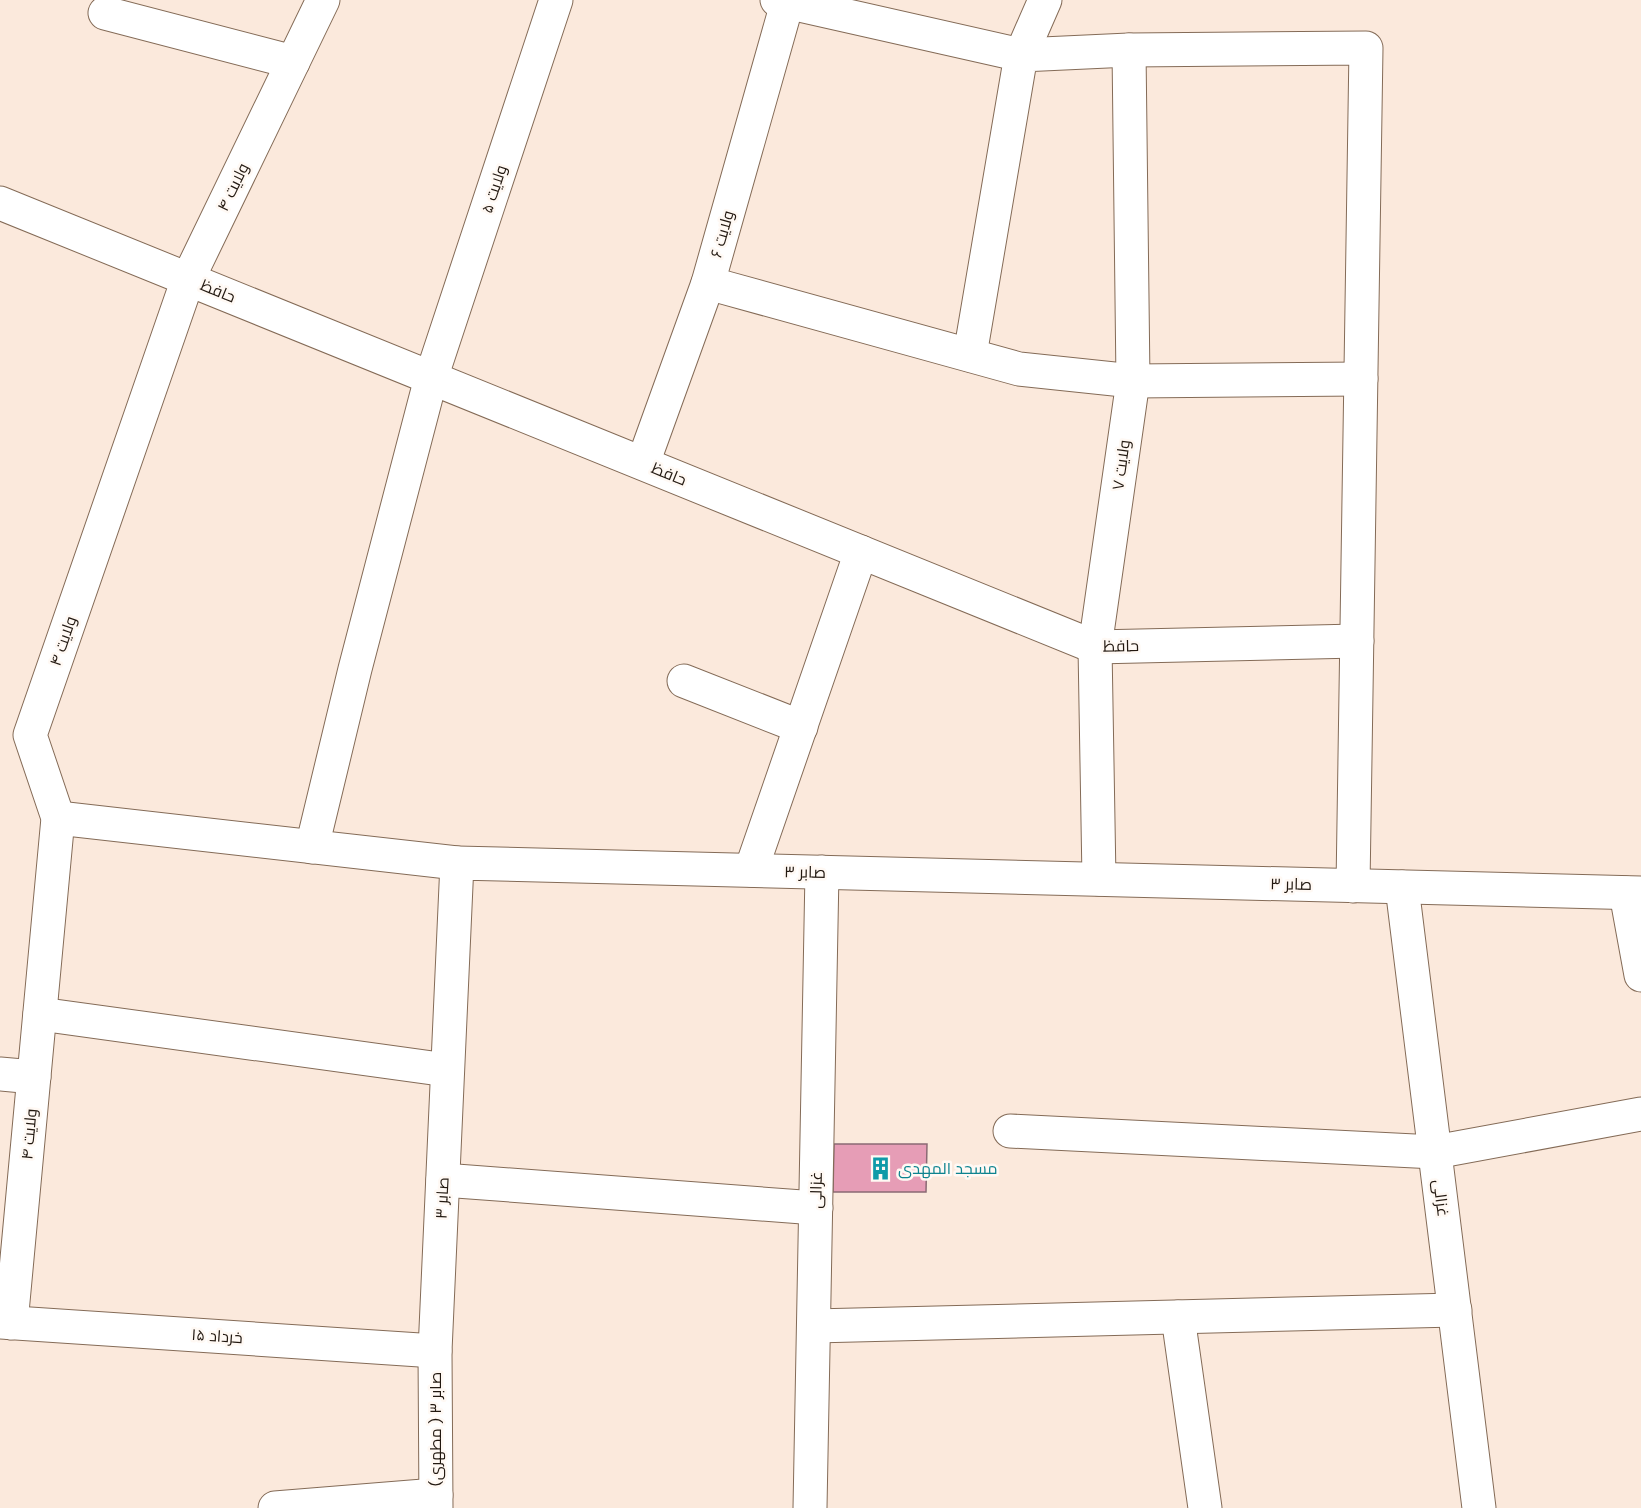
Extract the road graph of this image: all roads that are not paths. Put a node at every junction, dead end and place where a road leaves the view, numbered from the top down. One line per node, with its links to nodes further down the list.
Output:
1 (323, 0): 8 (street, ولایت ۴)
2 (556, 0): 13 (street, ولایت ۵)
3 (1045, 0): 7 (street)
4 (784, 1): 7 (street); 11 (street, ولایت ۶)
5 (105, 14): 8 (street)
6 (1129, 50): 7 (street); 14 (street); 15 (street, ولایت ۷)
7 (1021, 55): 12 (street)
8 (293, 62): 10 (street, ولایت ۴)
9 (0, 202): 10 (street, حافظ)
10 (188, 279): 13 (street, حافظ); 22 (street, ولایت ۴)
11 (708, 284): 12 (street); 16 (street, ولایت ۶)
12 (969, 355): 15 (street)
13 (431, 378): 16 (street, حافظ); 23 (street, ولایت ۵)
14 (1361, 379): 15 (street); 18 (street)
15 (1133, 381): 19 (street, ولایت ۷)
16 (643, 463): 17 (street, حافظ)
17 (861, 552): 19 (street, حافظ); 21 (street)
18 (1357, 641): 19 (street, حافظ); 28 (street)
19 (1095, 647): 27 (street, ولایت ۷)
20 (684, 681): 21 (street)
21 (801, 726): 25 (street)
22 (58, 818): 23 (street); 32 (street, ولایت ۴)
23 (312, 846): 24 (street)
24 (457, 863): 25 (street, صابر ۳); 33 (street, صابر ۳)
25 (751, 870): 26 (street, صابر ۳)
26 (822, 872): 27 (street, صابر ۳); 40 (street, غزالی)
27 (1099, 879): 28 (street, صابر ۳)
28 (1353, 886): 29 (street, صابر ۳)
29 (1402, 887): 30 (street, صابر ۳); 38 (street, غزالی)
30 (1634, 893): 31 (street)
31 (1641, 975)
32 (40, 1014): 33 (street); 35 (street, ولایت ۴)
33 (447, 1070): 39 (street, صابر ۳)
34 (0, 1074): 35 (street)
35 (34, 1077): 43 (street, ولایت ۴)
36 (1641, 1114): 38 (street)
37 (1010, 1131): 38 (street)
38 (1435, 1152): 41 (street, غزالی)
39 (443, 1180): 40 (street); 45 (street, صابر ۳)
40 (816, 1208): 44 (street, غزالی)
41 (1455, 1310): 42 (street); 50 (street, غزالی)
42 (1178, 1317): 44 (street); 49 (street)
43 (5, 1322): 45 (street, ۱۵ خرداد)
44 (814, 1326): 48 (street, غزالی)
45 (435, 1351): 46 (street, صابر ۳ ( مطهری))
46 (436, 1501): 47 (street)
47 (275, 1508)
48 (810, 1508)
49 (1205, 1508)
50 (1479, 1508)

